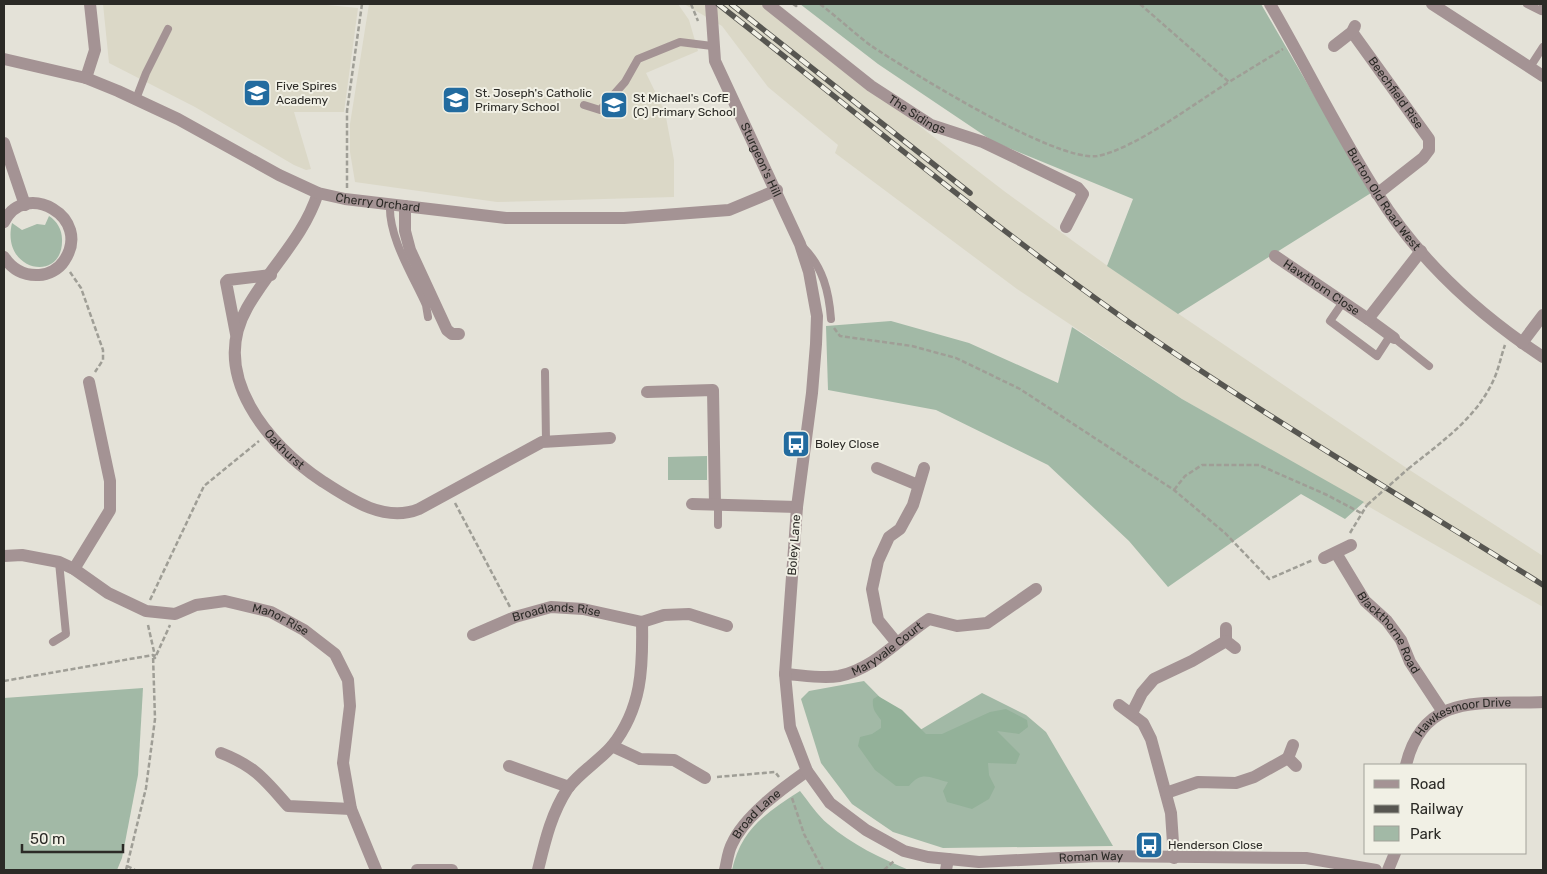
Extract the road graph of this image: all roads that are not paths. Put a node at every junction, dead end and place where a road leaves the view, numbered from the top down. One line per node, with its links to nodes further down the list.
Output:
1 (90, 4): 15 (street)
2 (711, 4): 9 (street, Sturgeon's Hill)
3 (768, 4): 26 (street, The Sidings)
4 (1270, 4): 21 (street, Burton Old Road West)
5 (1432, 4): 13 (street)
6 (1527, 4): 7 (lane)
7 (1543, 6)
8 (168, 29): 16 (lane)
9 (712, 46): 17 (lane); 19 (street, Sturgeon's Hill)
10 (1334, 46): 21 (street, Beechfield Rise)
11 (1543, 47): 13 (lane)
12 (4, 59): 15 (street, Cherry Orchard)
13 (1530, 67): 14 (street)
14 (1543, 76)
15 (86, 78): 16 (street, Cherry Orchard)
16 (136, 99): 20 (street, Cherry Orchard)
17 (584, 105)
18 (4, 143): 23 (street)
19 (776, 190): 24 (street, Cherry Orchard); 27 (street, Sturgeon's Hill)
20 (318, 193): 22 (street, Cherry Orchard); 31 (street, Oakhurst)
21 (1377, 194): 28 (street, Burton Old Road West)
22 (390, 204): 24 (street, Cherry Orchard); 34 (lane)
23 (25, 205): 25 (street); 30 (street)
24 (405, 206): 39 (street)
25 (4, 222)
26 (1066, 227)
27 (800, 244): 35 (street, Sturgeon's Hill); 36 (lane)
28 (1421, 251): 37 (street, Hawthorn Close); 41 (street, Burton Old Road West)
29 (1275, 256): 32 (street, Hawthorn Close)
30 (4, 257)
31 (271, 275): 38 (street, Oakhurst); 38 (street)
32 (1343, 302): 37 (street, Hawthorn Close); 40 (lane)
33 (1543, 315): 41 (street)
34 (428, 316)
35 (817, 316): 54 (street, Boley Lane)
36 (831, 319)
37 (1368, 319): 40 (street, Hawthorn Close)
38 (236, 334): 48 (street, Oakhurst)
39 (458, 334)
40 (1392, 337): 43 (lane)
41 (1522, 343): 42 (street, Burton Old Road West)
42 (1543, 357)
43 (1429, 366)
44 (545, 372): 48 (lane)
45 (89, 382): 59 (street)
46 (648, 392): 53 (street)
47 (610, 438): 48 (street)
48 (544, 442)
49 (877, 468): 51 (street)
50 (924, 468): 51 (street)
51 (918, 485): 66 (street)
52 (692, 504): 53 (street)
53 (716, 504): 54 (street); 55 (lane)
54 (797, 506): 67 (street, Boley Lane)
55 (718, 525)
56 (4, 556): 58 (street, Manor Rise)
57 (1324, 558): 70 (street, Blackthorne Road)
58 (59, 562): 59 (street, Manor Rise); 65 (lane)
59 (74, 569): 81 (street, Manor Rise)
60 (1036, 589): 66 (street, Maryvale Court)
61 (642, 622): 62 (street, Broadlands Rise); 63 (street, Broadlands Rise); 73 (street)
62 (726, 626)
63 (473, 635)
64 (1229, 639): 71 (street)
65 (53, 642)
66 (896, 642): 67 (street, Maryvale Court)
67 (785, 674): 77 (street, Boley Lane)
68 (1543, 702): 70 (street, Hawkesmoor Drive)
69 (1119, 705): 71 (street)
70 (1442, 712): 75 (street, Hawkesmoor Drive)
71 (1132, 713): 80 (street)
72 (1293, 744): 80 (street)
73 (612, 746): 78 (street); 79 (street)
74 (222, 753): 81 (street)
75 (1406, 764)
76 (509, 766): 79 (street)
77 (807, 771): 84 (street, Roman Way); 89 (street, Broad Lane)
78 (705, 778)
79 (569, 787): 88 (street)
80 (1166, 793): 83 (street)
81 (351, 809): 85 (street, Manor Rise)
82 (1395, 854): 91 (street)
83 (1174, 858): 84 (street, Roman Way); 90 (street, Roman Way)
84 (947, 865)
85 (376, 870)
86 (417, 870): 87 (street)
87 (452, 870)
88 (538, 870)
89 (725, 870)
90 (1376, 870)
91 (1388, 870)

